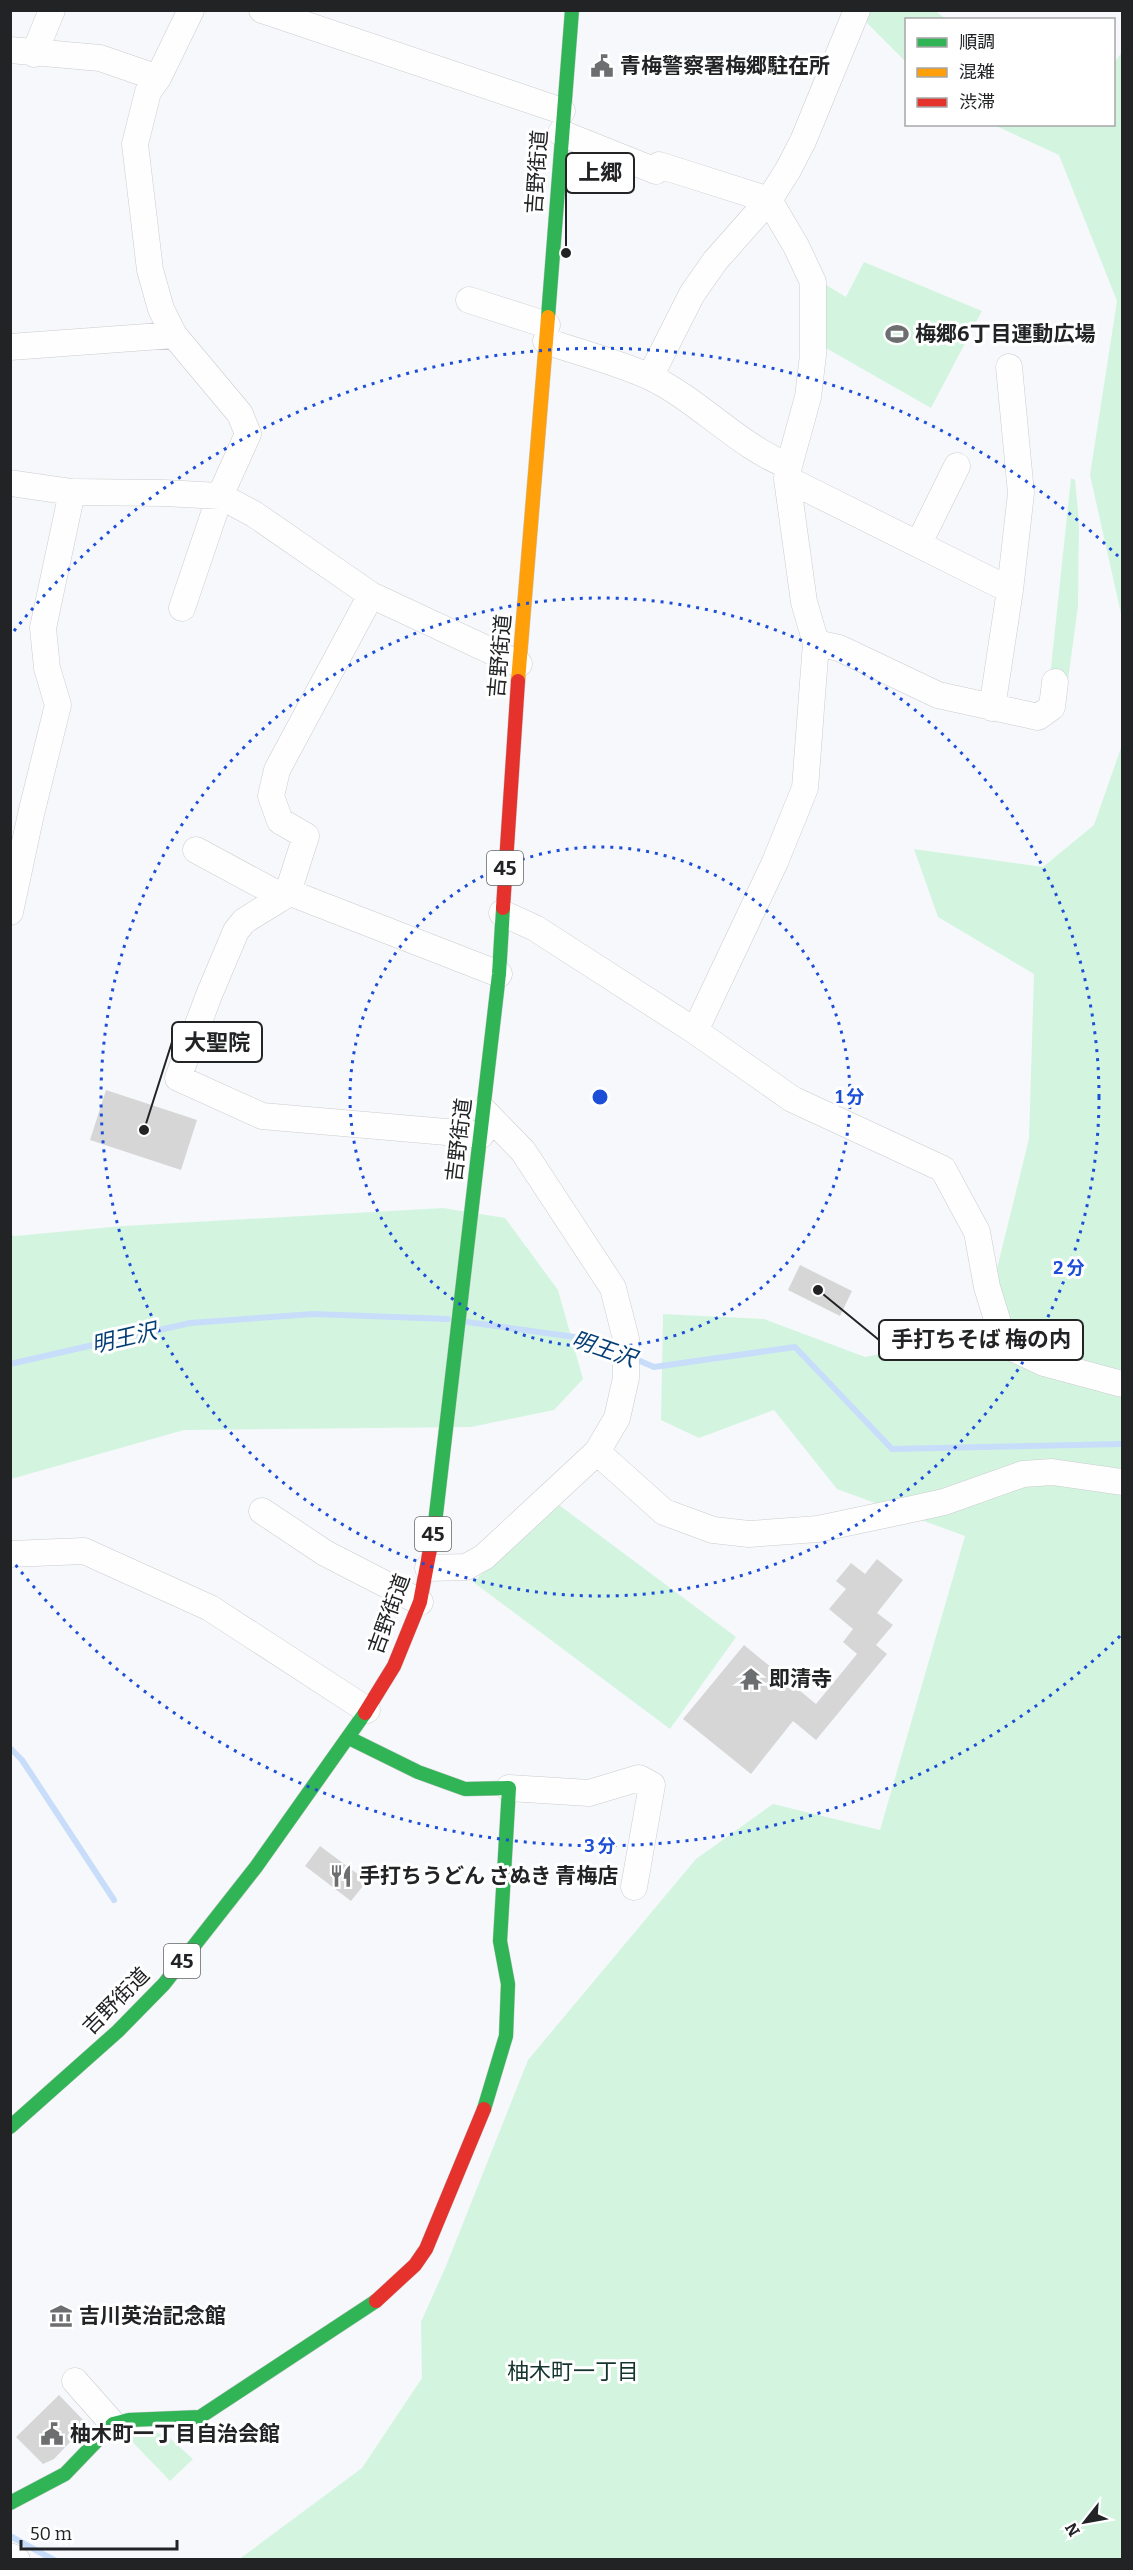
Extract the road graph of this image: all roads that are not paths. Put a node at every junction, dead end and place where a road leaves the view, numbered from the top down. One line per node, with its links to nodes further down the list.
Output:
1 (52, 10): 6 (street)
2 (191, 10): 7 (street)
3 (261, 10): 8 (street)
4 (572, 10): 8 (main road, 吉野街道 / 45)
5 (857, 10): 9 (street)
6 (22, 52): 7 (street)
7 (158, 78): 12 (street)
8 (562, 122): 9 (street); 11 (main road, 吉野街道 / 45)
9 (769, 200): 15 (street); 17 (street)
10 (469, 300): 11 (street)
11 (546, 333): 15 (street); 26 (main road, 吉野街道 / 45)
12 (174, 335): 13 (street); 20 (street)
13 (10, 347)
14 (1009, 368): 22 (street)
15 (650, 377): 17 (street)
16 (957, 466): 21 (street)
17 (788, 472): 21 (street); 25 (street)
18 (10, 483): 19 (street)
19 (72, 492): 20 (street); 31 (street)
20 (220, 496): 23 (street); 24 (street)
21 (919, 543): 22 (street)
22 (1010, 590): 28 (street)
23 (371, 595): 26 (street); 30 (street)
24 (182, 608)
25 (816, 643): 28 (street); 34 (street)
26 (519, 664): 32 (main road, 吉野街道 / 45)
27 (1055, 682): 28 (street)
28 (992, 708)
29 (196, 850): 30 (street)
30 (286, 895): 33 (street); 35 (street)
31 (10, 912)
32 (502, 913): 33 (main road, 吉野街道 / 45); 34 (street)
33 (499, 975): 35 (main road, 吉野街道 / 45)
34 (695, 1031): 36 (street)
35 (483, 1123): 37 (street); 41 (main road, 吉野街道 / 45)
36 (1122, 1384)
37 (597, 1452): 38 (street); 41 (street)
38 (1122, 1482)
39 (262, 1511): 42 (street)
40 (10, 1554): 43 (street)
41 (428, 1568): 42 (main road, 吉野街道 / 45)
42 (420, 1602): 43 (main road, 吉野街道 / 45)
43 (368, 1710): 44 (main road, 吉野街道 / 45)
44 (349, 1738): 45 (main road); 47 (main road, 吉野街道 / 45)
45 (509, 1788): 46 (street); 49 (main road)
46 (634, 1887)
47 (10, 2127)
48 (75, 2381): 49 (street)
49 (112, 2424): 50 (main road)
50 (10, 2503)
51 (10, 2556): 52 (street)
52 (17, 2559)

